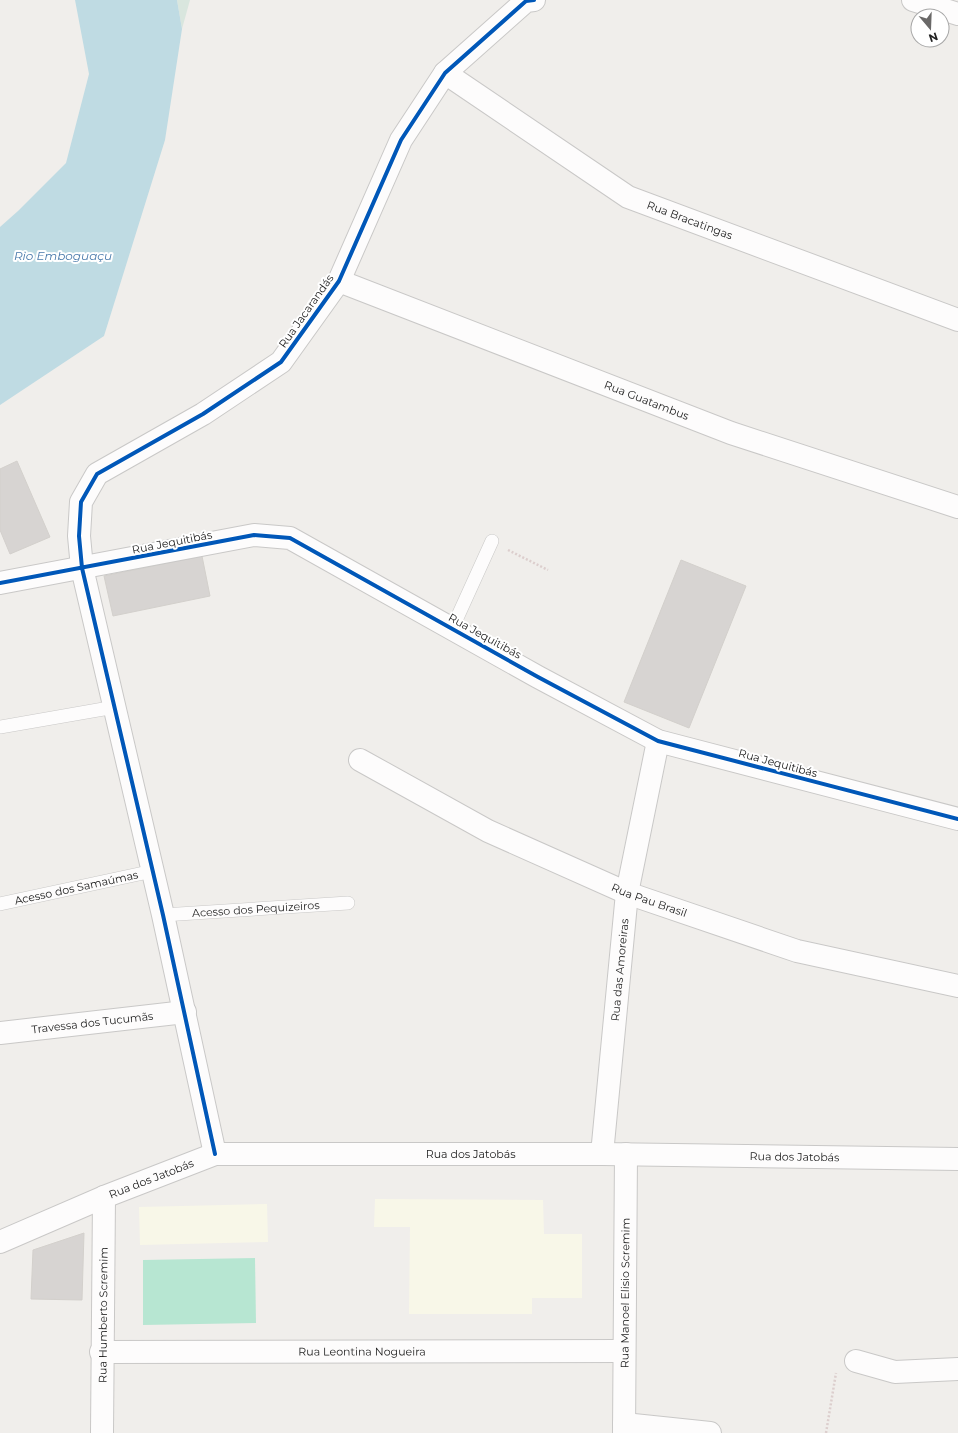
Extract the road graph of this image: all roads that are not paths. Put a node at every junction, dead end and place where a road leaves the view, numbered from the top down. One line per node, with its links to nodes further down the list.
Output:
1 (529, 0): 4 (street, Rua Jacarandás)
2 (914, 0): 3 (street)
3 (958, 14)
4 (445, 73): 5 (street, Rua Jacarandás); 6 (street, Rua Bracatingas)
5 (339, 281): 7 (street, Rua Guatambus); 9 (street, Rua Jacarandás)
6 (958, 320)
7 (958, 507)
8 (492, 541): 11 (lane)
9 (82, 568): 10 (street, Rua Jequitibás); 11 (street, Rua Jequitibás); 12 (street, Rua Jacarandás)
10 (0, 583)
11 (452, 629): 14 (street, Rua Jequitibás)
12 (115, 707): 13 (lane); 17 (street, Rua Jacarandás)
13 (0, 727)
14 (658, 741): 16 (street, Rua Jequitibás); 18 (street, Rua das Amoreiras)
15 (360, 760): 18 (street, Rua Pau Brasil)
16 (958, 819)
17 (153, 870): 20 (lane, Acesso dos Samaúmas); 21 (street, Rua Jacarandás)
18 (627, 893): 22 (street, Rua Pau Brasil); 26 (street, Rua das Amoreiras)
19 (348, 903): 21 (lane, Acesso dos Pequizeiros)
20 (0, 904)
21 (163, 915): 23 (street, Rua Jacarandás)
22 (958, 986)
23 (185, 1012): 24 (street, Travessa dos Tucumãs); 25 (street, Rua Jacarandás)
24 (0, 1033)
25 (215, 1154): 26 (street, Rua dos Jatobás); 29 (street, Rua dos Jatobás)
26 (602, 1154): 27 (street, Rua dos Jatobás)
27 (626, 1154): 28 (street, Rua dos Jatobás); 31 (street, Rua Manoel Elisio Scremim)
28 (958, 1158)
29 (104, 1196): 30 (street, Rua dos Jatobás); 32 (street, Rua Humberto Scremim)
30 (0, 1242)
31 (623, 1351): 32 (street, Rua Leontina Nogueira); 35 (street, Rua Manoel Elisio Scremim)
32 (102, 1352): 36 (street, Rua Humberto Scremim)
33 (856, 1361): 34 (street)
34 (958, 1369)
35 (624, 1429): 37 (street)
36 (102, 1433)
37 (710, 1433)

